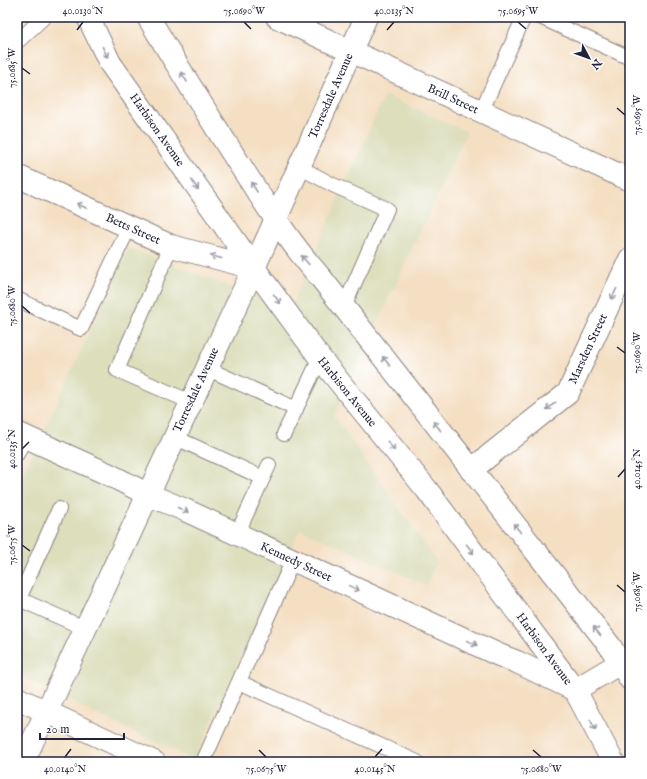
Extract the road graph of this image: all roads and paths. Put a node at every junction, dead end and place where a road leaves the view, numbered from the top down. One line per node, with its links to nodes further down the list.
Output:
1 (88, 17): 19 (street, Harbison Avenue, one-way to 19)
2 (148, 17): 15 (street, one-way to 2)
3 (277, 17): 9 (street, Brill Street)
4 (366, 17): 9 (street, Torresdale Avenue)
5 (524, 17): 11 (lane)
6 (540, 17): 10 (lane)
7 (40, 18): 8 (lane)
8 (17, 42)
9 (350, 52): 11 (street, Brill Street); 12 (street, Torresdale Avenue)
10 (630, 58)
11 (481, 112): 14 (street, Brill Street)
12 (299, 167): 15 (street, Torresdale Avenue); 21 (lane)
13 (17, 176): 16 (street, Betts Street, one-way to 13)
14 (630, 180)
15 (275, 220): 19 (street, Torresdale Avenue); 21 (street, one-way to 15)
16 (129, 227): 17 (street, Betts Street); 20 (lane)
17 (171, 246): 19 (street, Betts Street, one-way to 17); 24 (lane)
18 (630, 259): 29 (street, Marsden Street, one-way to 29)
19 (254, 268): 22 (street, Harbison Avenue, one-way to 22); 23 (street, Torresdale Avenue)
20 (17, 299)
21 (344, 307): 29 (street, one-way to 21)
22 (320, 358): 25 (lane); 37 (street, Harbison Avenue, one-way to 37)
23 (206, 368): 24 (street, Torresdale Avenue); 25 (lane)
24 (191, 402): 27 (street, Torresdale Avenue)
25 (296, 410): 26 (lane)
26 (284, 434)
27 (174, 437): 30 (street, Torresdale Avenue); 32 (lane)
28 (20, 441): 30 (street, Kennedy Street)
29 (472, 470): 35 (street, one-way to 29)
30 (147, 494): 32 (street, Kennedy Street, one-way to 32); 34 (street, Torresdale Avenue)
31 (59, 509): 34 (lane)
32 (237, 534): 33 (street, Kennedy Street)
33 (294, 560): 36 (lane); 37 (street, Kennedy Street, one-way to 37)
34 (84, 628): 39 (street, Torresdale Avenue)
35 (625, 671): 37 (street)
36 (239, 682): 42 (lane); 43 (lane)
37 (575, 690): 44 (street, Harbison Avenue, one-way to 44)
38 (17, 698): 39 (street)
39 (46, 712): 40 (street, Torresdale Avenue); 41 (street)
40 (23, 762)
41 (154, 762)
42 (203, 762)
43 (417, 762)
44 (613, 762)

